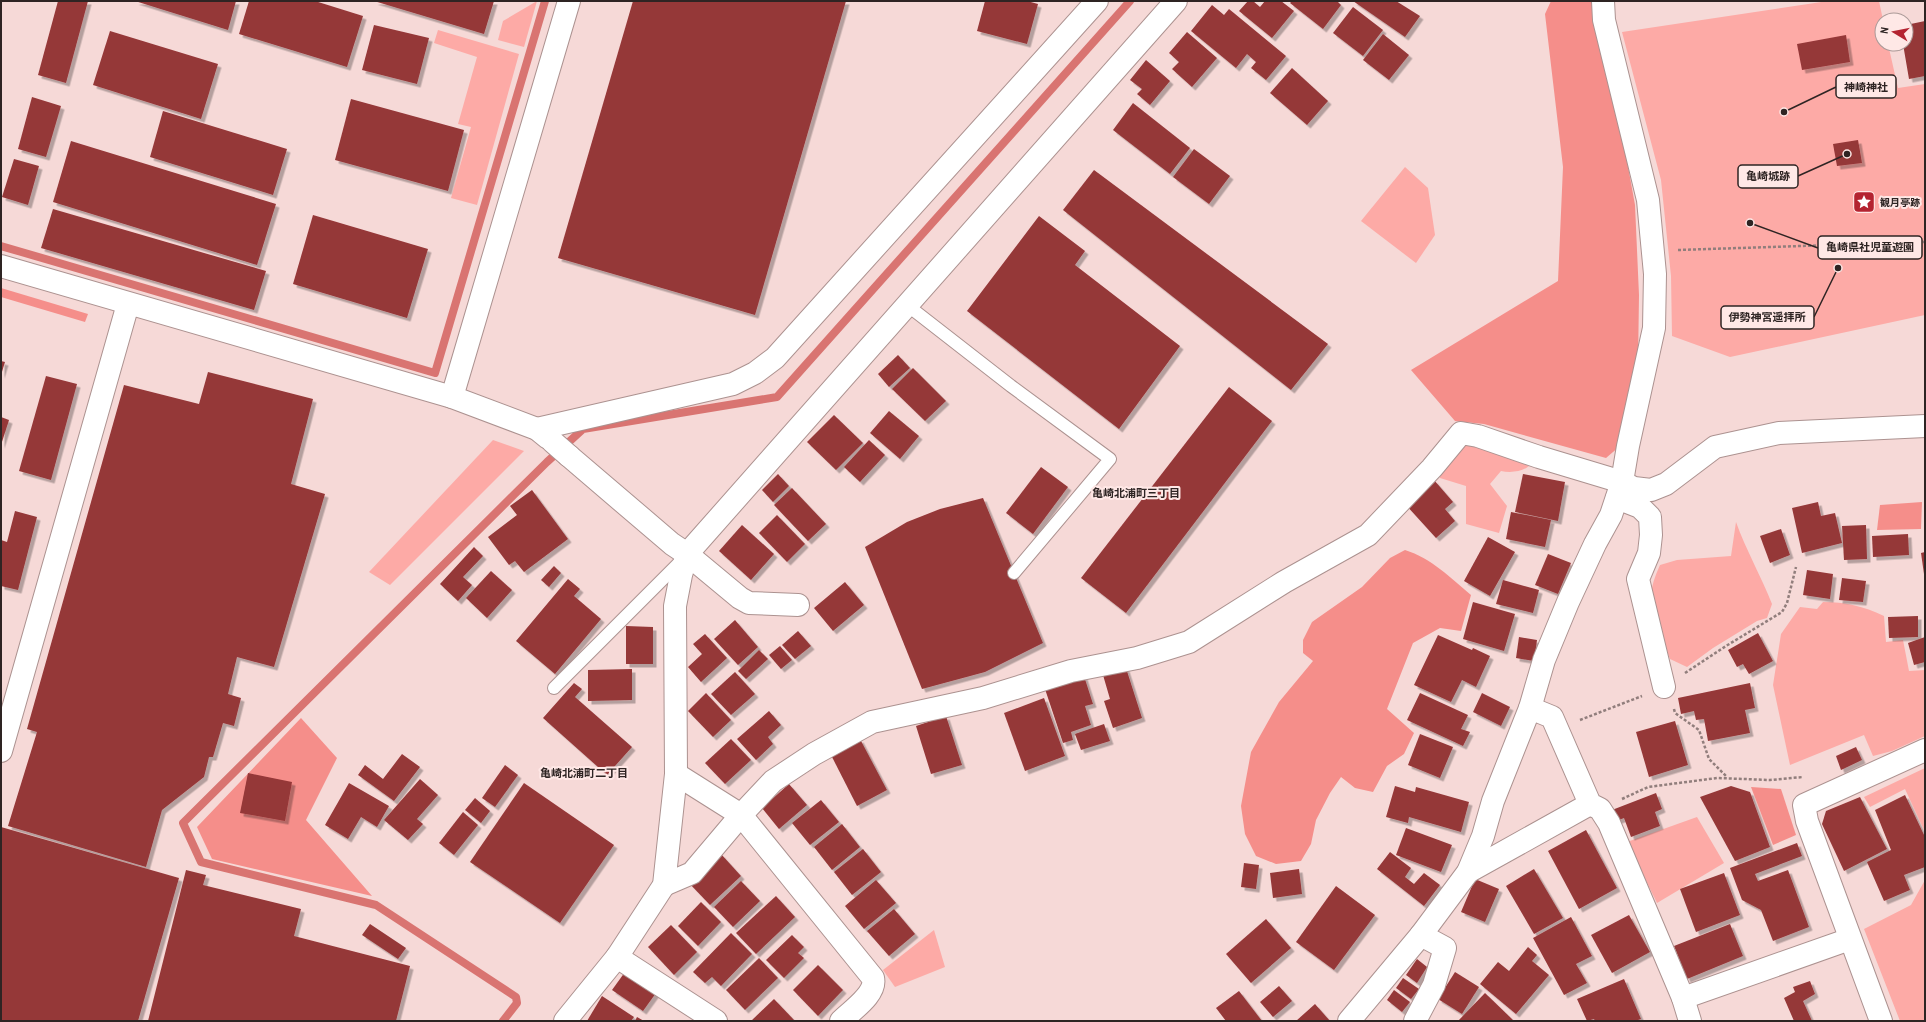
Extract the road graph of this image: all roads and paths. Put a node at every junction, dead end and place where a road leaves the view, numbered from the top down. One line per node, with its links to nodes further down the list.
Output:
1 (569, 1): 10 (street)
2 (1096, 1): 12 (street)
3 (1176, 1): 9 (street)
4 (1603, 1): 6 (street)
5 (1925, 242): 6 (path)
6 (1654, 251): 13 (street)
7 (1, 266): 8 (street)
8 (128, 304): 10 (street); 23 (street)
9 (907, 305): 14 (street); 16 (lane)
10 (452, 397): 12 (street)
11 (1925, 426): 13 (street)
12 (553, 442): 14 (street)
13 (1620, 490): 18 (street); 20 (street); 28 (street)
14 (687, 554): 17 (street); 19 (lane); 24 (street)
15 (1796, 567): 18 (path)
16 (1014, 573)
17 (798, 605)
18 (1664, 687): 21 (path); 25 (path)
19 (554, 688)
20 (1530, 708): 21 (street); 29 (street)
21 (1552, 718): 27 (street)
22 (1925, 750): 26 (street)
23 (1, 751)
24 (676, 774): 28 (street); 30 (street)
25 (1727, 778): 26 (path); 27 (path)
26 (1816, 800): 32 (street)
27 (1595, 807): 29 (street); 34 (street)
28 (741, 815): 30 (street); 37 (street)
29 (1468, 872): 31 (street)
30 (664, 885): 33 (street)
31 (1420, 935): 38 (street); 39 (street)
32 (1850, 939): 34 (street); 41 (street)
33 (617, 957): 35 (street); 36 (street)
34 (1683, 998): 40 (street)
35 (566, 1021)
36 (716, 1021)
37 (841, 1021)
38 (1349, 1021)
39 (1415, 1021)
40 (1690, 1021)
41 (1881, 1021)

